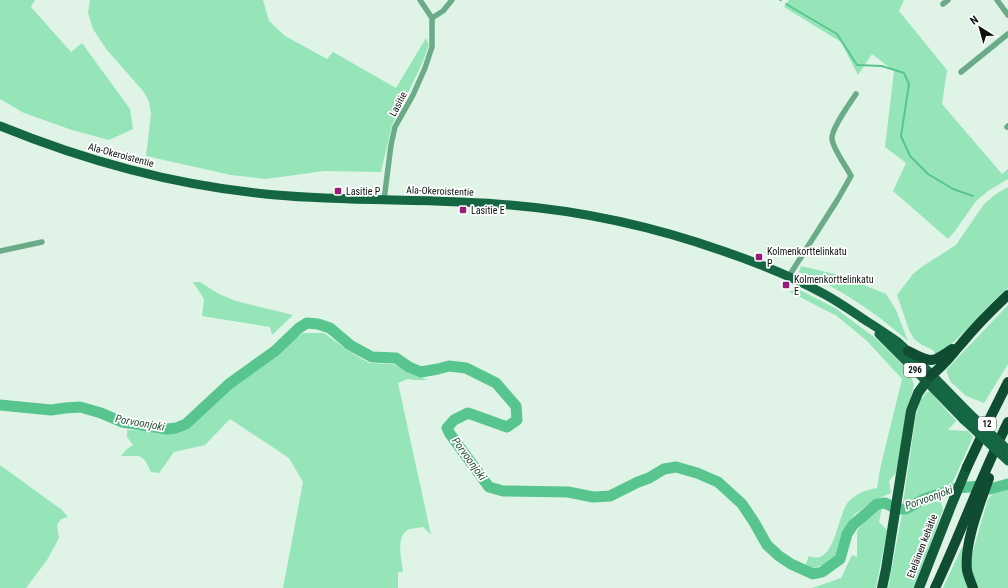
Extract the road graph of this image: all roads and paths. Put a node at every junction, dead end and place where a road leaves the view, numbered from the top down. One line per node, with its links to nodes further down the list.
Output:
1 (420, 0): 5 (street)
2 (452, 0): 5 (street)
3 (997, 0): 4 (street)
4 (1008, 15)
5 (432, 18): 10 (street, Lasitie)
6 (1008, 34): 7 (street)
7 (961, 72)
8 (856, 94): 13 (street)
9 (0, 126): 10 (main road, Ala-Okeroistentie)
10 (384, 200): 13 (main road, Ala-Okeroistentie)
11 (42, 242): 12 (street)
12 (0, 251)
13 (789, 276): 15 (main road, Ala-Okeroistentie)
14 (1008, 295): 16 (highway)
15 (866, 320): 17 (main road, Ala-Okeroistentie / 296); 18 (main road, Ala-Okeroistentie / 296)
16 (962, 342): 17 (highway); 18 (highway)
17 (908, 352): 18 (main road, Ala-Okeroistentie / 296)
18 (929, 378): 20 (main road, Ala-Okeroistentie / 296); 27 (highway)
19 (1008, 382): 28 (highway, Eteläinen kehätie / 12)
20 (966, 416): 23 (main road, Ala-Okeroistentie / 296, bridge); 24 (main road, Ala-Okeroistentie / 296, bridge)
21 (1008, 422): 25 (highway, 12)
22 (1008, 433): 25 (highway)
23 (1008, 450)
24 (1008, 461)
25 (991, 466): 26 (highway, 12)
26 (975, 505): 29 (highway, 12); 30 (highway)
27 (882, 588)
28 (919, 588)
29 (935, 588)
30 (973, 588)

